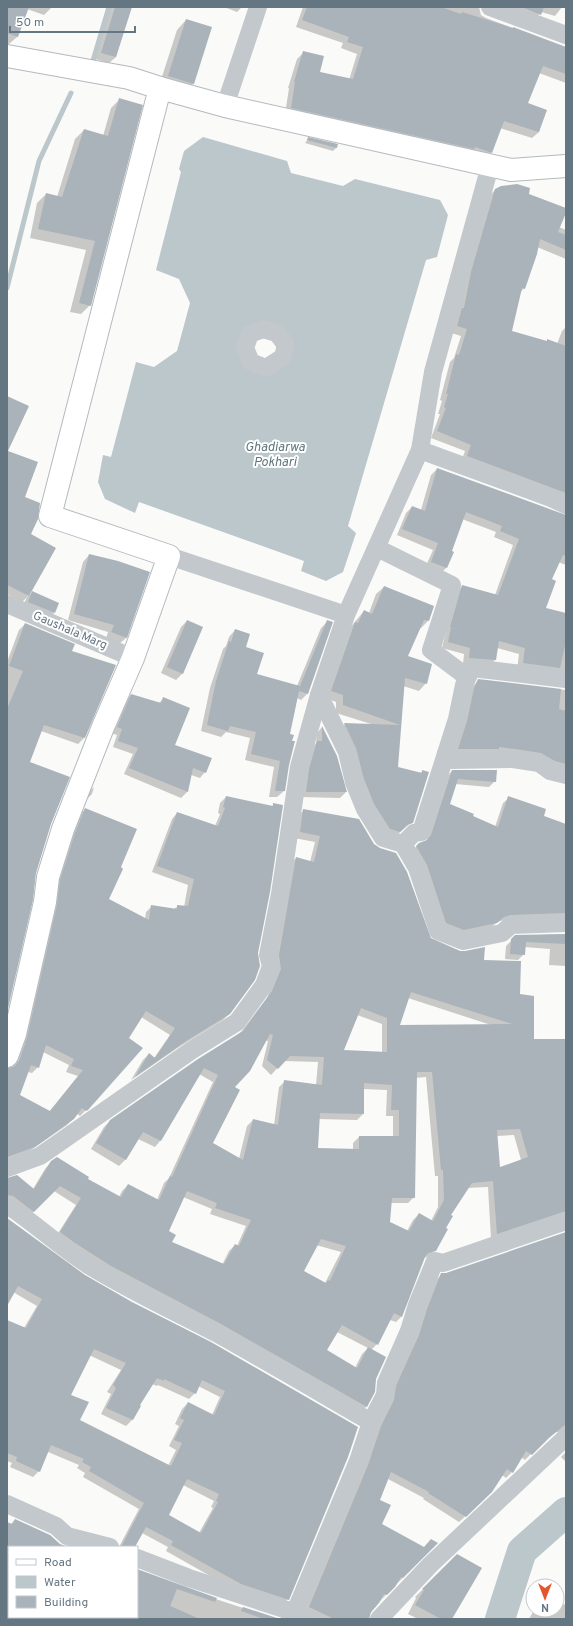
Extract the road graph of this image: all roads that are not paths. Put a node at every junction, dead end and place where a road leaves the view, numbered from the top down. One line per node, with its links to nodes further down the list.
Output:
1 (258, 7): 6 (street)
2 (490, 7): 3 (street)
3 (566, 35)
4 (7, 56): 5 (street)
5 (160, 88): 6 (street); 12 (street)
6 (225, 106): 7 (street)
7 (490, 166): 8 (street); 9 (street)
8 (566, 166)
9 (420, 450): 10 (street); 11 (street)
10 (566, 505)
11 (377, 548): 14 (street); 16 (street)
12 (169, 556): 14 (street); 15 (street)
13 (7, 604): 15 (street, Gaushala Marg)
14 (346, 615): 18 (street)
15 (133, 658): 23 (street)
16 (467, 677): 17 (street); 19 (street)
17 (566, 679)
18 (319, 695): 21 (street); 24 (street)
19 (446, 753): 20 (street); 21 (street)
20 (566, 775)
21 (403, 844): 22 (street)
22 (566, 924)
23 (7, 1056)
24 (7, 1168)
25 (7, 1205): 27 (street)
26 (566, 1221): 27 (street)
27 (371, 1422): 32 (street)
28 (566, 1437): 34 (street)
29 (7, 1504): 30 (street)
30 (106, 1546)
31 (138, 1558): 32 (street)
32 (292, 1615): 33 (street)
33 (310, 1619)
34 (378, 1619)

